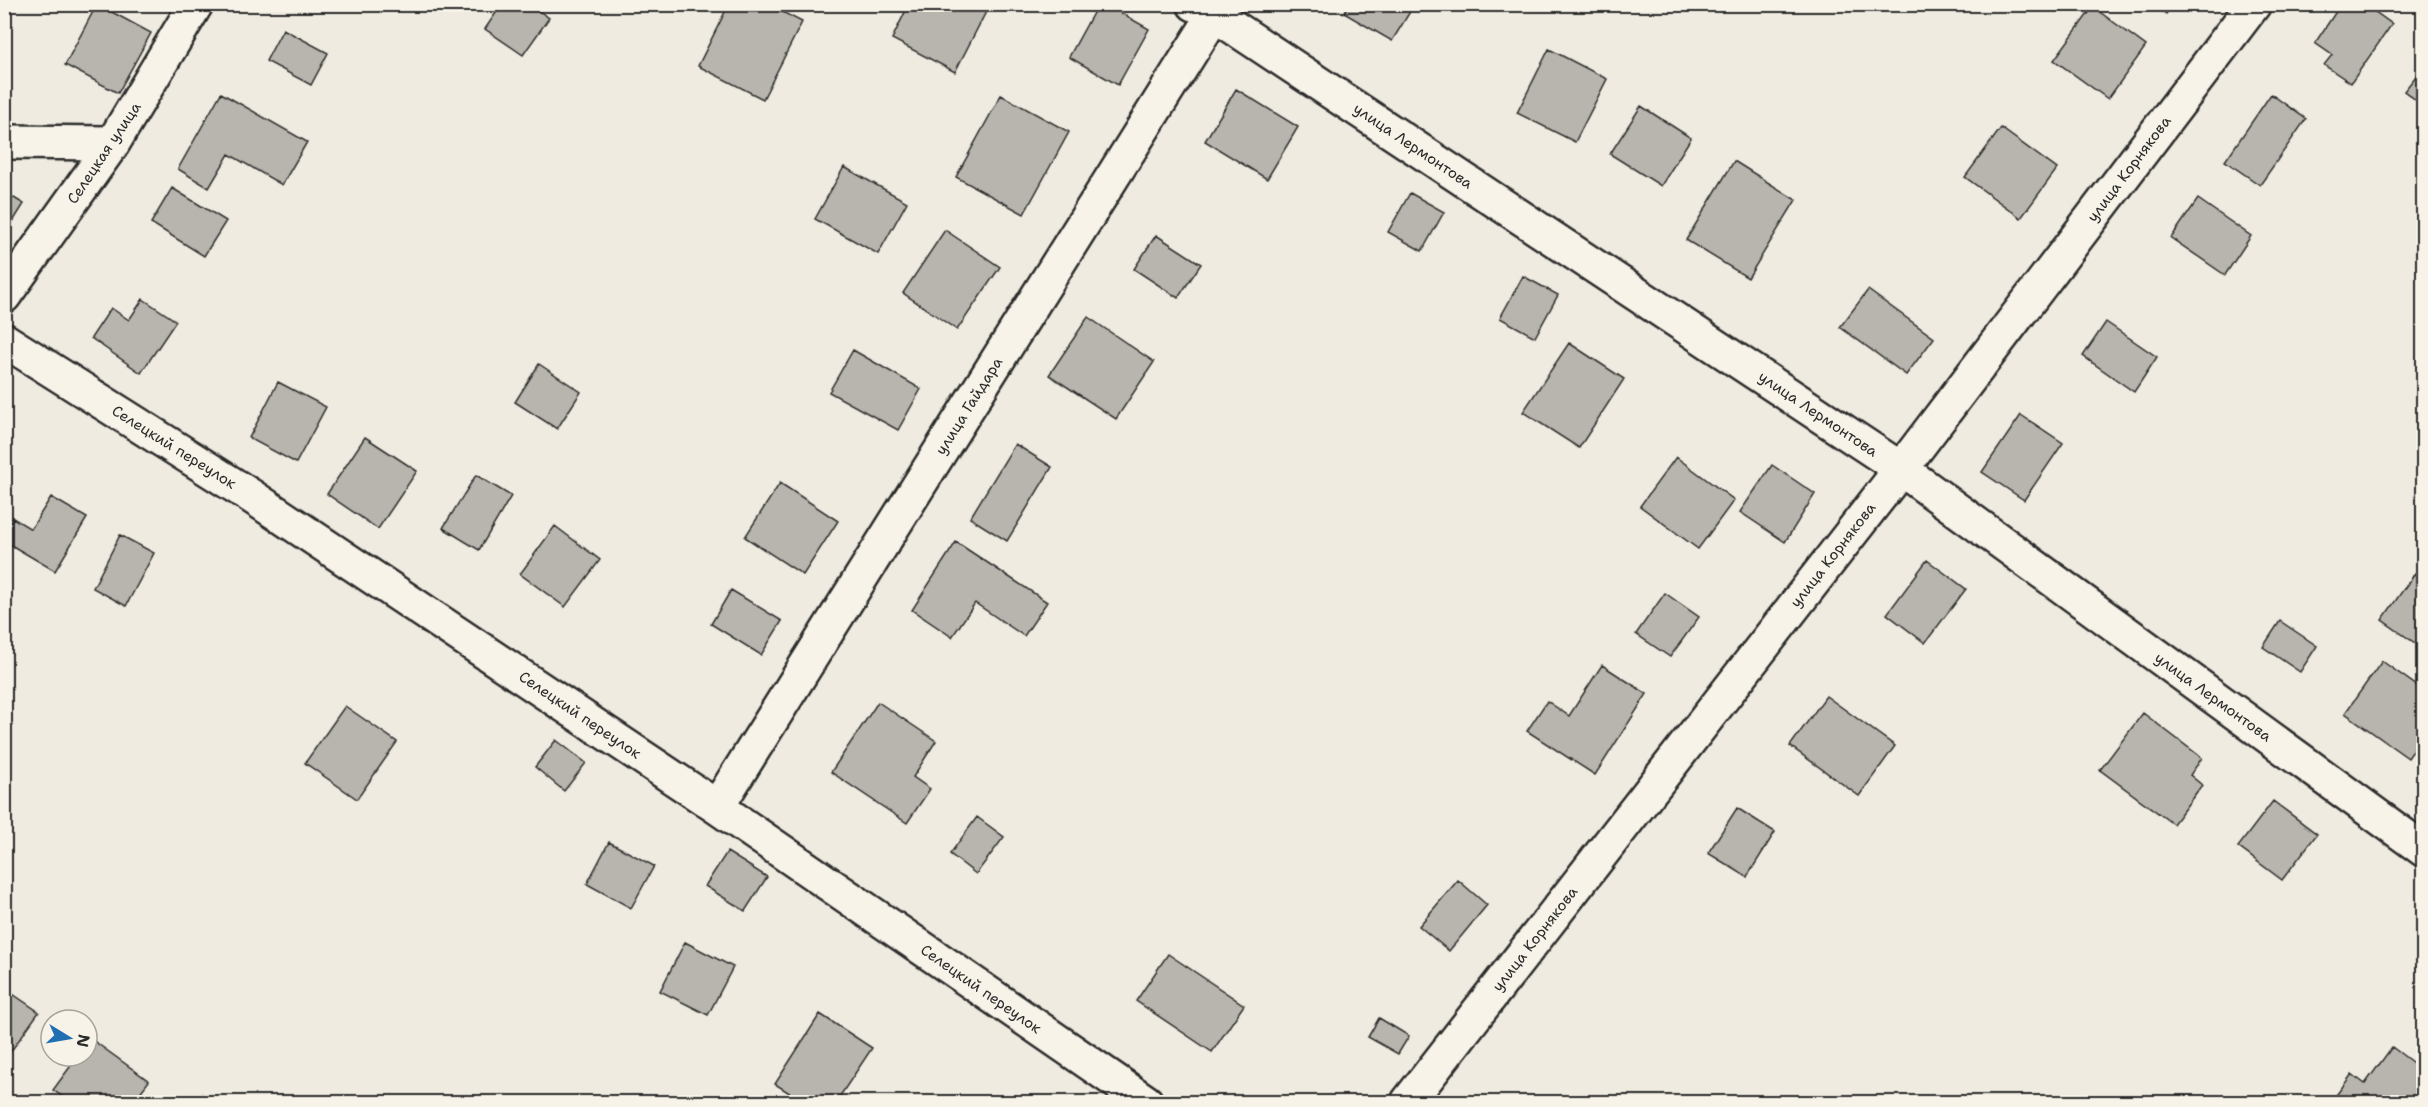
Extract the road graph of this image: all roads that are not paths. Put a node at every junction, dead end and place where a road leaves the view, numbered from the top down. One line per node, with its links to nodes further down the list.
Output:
1 (196, 4): 5 (street, Селецкая улица)
2 (2254, 4): 8 (street, улица Корнякова)
3 (1210, 8): 8 (street, улица Лермонтова); 9 (street, улица Гайдара)
4 (4, 142): 5 (street)
5 (113, 143): 6 (street, Селецкая улица)
6 (4, 296)
7 (4, 340): 9 (street, Селецкий переулок)
8 (1901, 469): 10 (street, улица Лермонтова); 12 (street, улица Корнякова)
9 (717, 807): 11 (street, Селецкий переулок)
10 (2424, 850)
11 (1146, 1102)
12 (1408, 1102)

